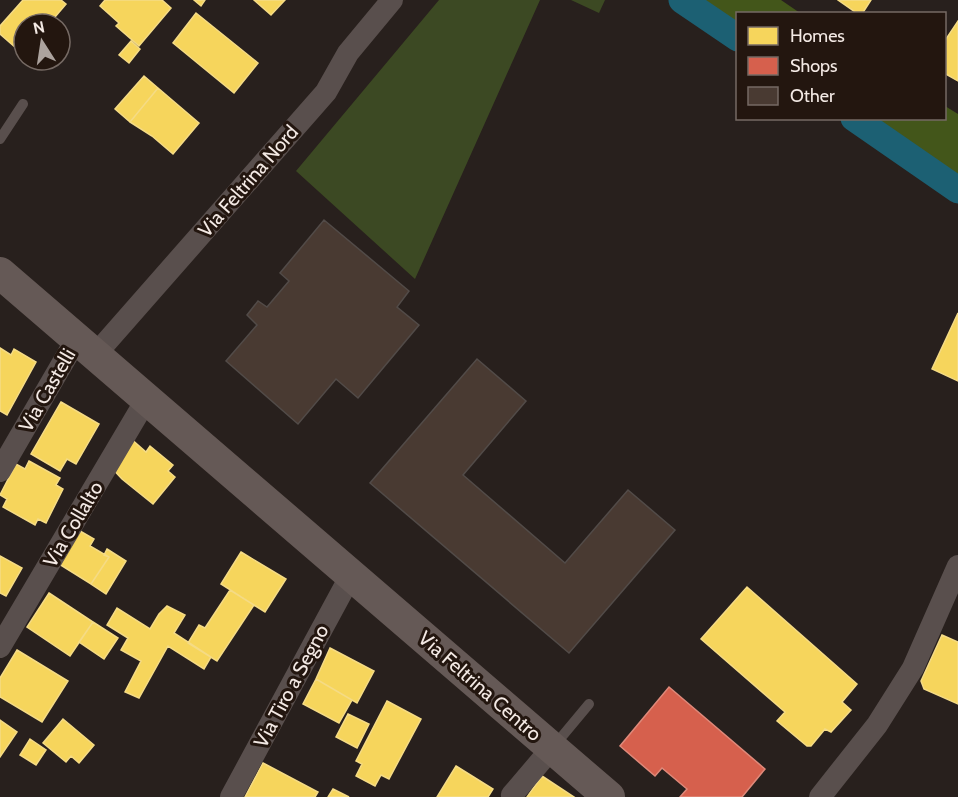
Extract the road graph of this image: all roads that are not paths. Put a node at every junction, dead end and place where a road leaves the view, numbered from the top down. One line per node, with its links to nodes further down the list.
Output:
1 (392, 0): 5 (street, Via Feltrina Nord)
2 (23, 104): 3 (lane)
3 (0, 139)
4 (0, 273): 5 (main road)
5 (85, 348): 6 (main road); 7 (street, Via Castelli)
6 (146, 400): 9 (main road); 10 (street, Via Collalto)
7 (0, 471)
8 (958, 566): 16 (street)
9 (351, 575): 12 (main road, Via Feltrina Centro); 13 (street, Via Tiro a Segno)
10 (0, 647)
11 (589, 704): 12 (lane)
12 (552, 748): 14 (street); 15 (main road, Via Feltrina Centro)
13 (231, 797)
14 (513, 797)
15 (609, 797)
16 (820, 797)

